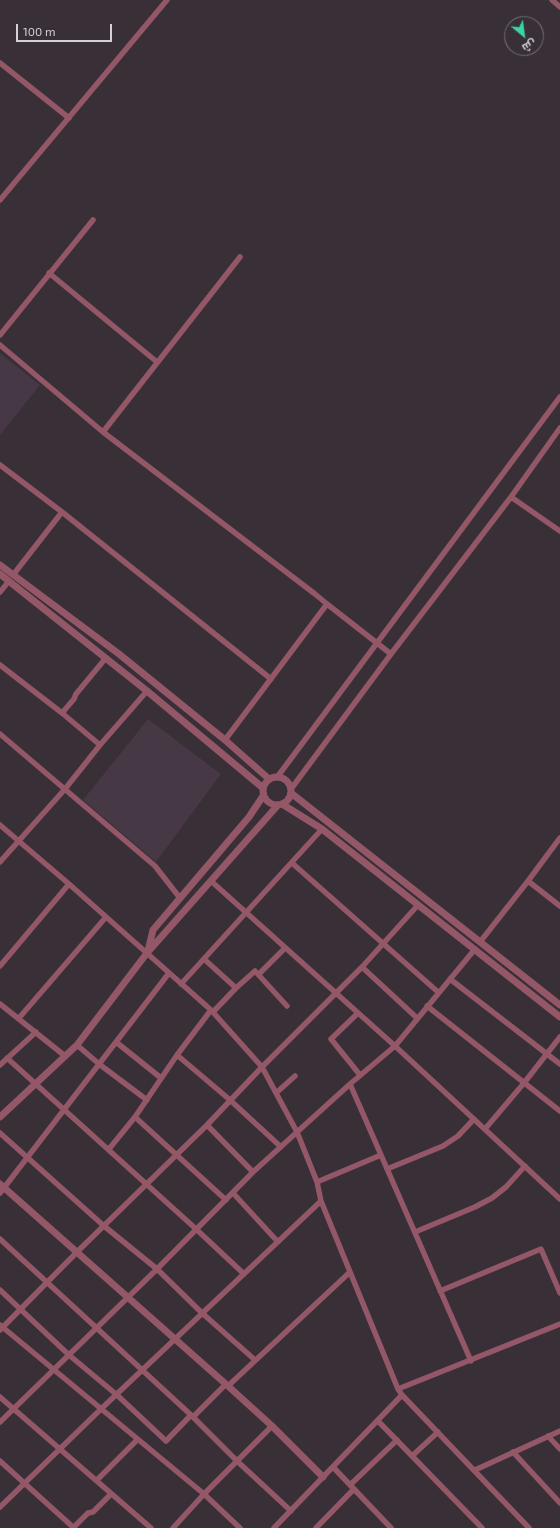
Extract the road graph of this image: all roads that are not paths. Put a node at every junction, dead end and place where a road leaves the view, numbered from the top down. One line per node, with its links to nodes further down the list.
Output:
1 (167, 0): 6 (street)
2 (552, 0): 3 (street)
3 (560, 7)
4 (2, 65): 5 (street); 6 (street)
5 (0, 72)
6 (69, 118): 7 (street)
7 (0, 200)
8 (93, 220): 10 (street)
9 (240, 257): 13 (street)
10 (49, 273): 11 (street); 13 (street)
11 (0, 335)
12 (0, 345): 16 (street)
13 (158, 362): 16 (street)
14 (560, 397): 26 (street)
15 (560, 428): 18 (street)
16 (103, 432): 25 (street)
17 (0, 465): 19 (street)
18 (511, 497): 20 (street); 27 (street)
19 (62, 512): 23 (street); 30 (street)
20 (560, 531)
21 (0, 564): 23 (street)
22 (0, 574): 23 (street)
23 (11, 578): 24 (street); 28 (street); 34 (street)
24 (0, 592)
25 (327, 604): 26 (street); 30 (street)
26 (378, 644): 27 (street); 36 (street)
27 (390, 654): 40 (street)
28 (105, 659): 31 (street); 32 (street)
29 (0, 665): 32 (street)
30 (271, 678): 34 (street)
31 (147, 691): 35 (street); 38 (street)
32 (62, 713): 35 (street)
33 (0, 734): 39 (street)
34 (225, 740): 37 (street)
35 (100, 745): 39 (street)
36 (278, 776): 37 (street); 40 (street)
37 (269, 779): 38 (street)
38 (263, 788): 41 (street)
39 (65, 789): 46 (street); 52 (street)
40 (291, 791): 42 (street); 57 (street)
41 (263, 796): 42 (street); 52 (street)
42 (280, 805): 44 (street); 49 (street)
43 (0, 825): 46 (street)
44 (322, 829): 48 (street); 53 (street)
45 (560, 838): 50 (street)
46 (18, 840): 47 (street); 51 (street)
47 (0, 862)
48 (292, 863): 55 (street); 58 (street)
49 (211, 881): 55 (street); 61 (street)
50 (528, 881): 54 (street); 57 (street)
51 (69, 884): 56 (street); 63 (street)
52 (180, 898): 61 (street)
53 (418, 905): 58 (street); 60 (street)
54 (560, 906)
55 (246, 913): 59 (street); 62 (street)
56 (106, 917): 61 (street); 79 (street)
57 (480, 942): 73 (street)
58 (383, 944): 64 (street); 70 (street)
59 (285, 948): 66 (street); 71 (street)
60 (475, 949): 67 (street); 78 (street)
61 (147, 953): 65 (street); 84 (street)
62 (204, 959): 68 (street); 69 (street)
63 (0, 966)
64 (362, 967): 71 (street); 80 (street)
65 (170, 973): 68 (street); 83 (street)
66 (259, 974): 69 (street); 74 (street)
67 (450, 979): 70 (street); 86 (street)
68 (181, 984): 76 (street)
69 (236, 988): 76 (street)
70 (438, 992): 75 (street)
71 (336, 993): 77 (street); 93 (street)
72 (0, 1004): 79 (street)
73 (560, 1004)
74 (287, 1006)
75 (427, 1006): 80 (street); 98 (street)
76 (212, 1011): 87 (street); 93 (street)
77 (358, 1013): 85 (street); 94 (street)
78 (560, 1017)
79 (18, 1018): 81 (street)
80 (417, 1018): 85 (street)
81 (36, 1032): 88 (street); 89 (street)
82 (560, 1037): 86 (street)
83 (116, 1042): 90 (street); 96 (street)
84 (77, 1045): 88 (street); 90 (street)
85 (395, 1046): 94 (street); 107 (street)
86 (547, 1053): 91 (street); 98 (street)
87 (177, 1055): 96 (street); 102 (street)
88 (65, 1056): 97 (street)
89 (7, 1058): 92 (street); 97 (street)
90 (99, 1064): 101 (street); 103 (street)
91 (560, 1064)
92 (0, 1065)
93 (262, 1067): 100 (street); 102 (street)
94 (360, 1075): 99 (street)
95 (295, 1076): 100 (street)
96 (161, 1078): 101 (street)
97 (36, 1083): 103 (street); 105 (street)
98 (524, 1083): 104 (street); 109 (street)
99 (350, 1084): 110 (street); 115 (street)
100 (276, 1093): 110 (street)
101 (147, 1100): 106 (street)
102 (230, 1100): 108 (street); 112 (street)
103 (64, 1109): 113 (street); 116 (street)
104 (560, 1111)
105 (0, 1116)
106 (135, 1117): 113 (street); 114 (street)
107 (474, 1119): 109 (street); 118 (street)
108 (207, 1125): 114 (street); 119 (street)
109 (485, 1130): 117 (street)
110 (297, 1132): 112 (street); 120 (street)
111 (0, 1133): 116 (street)
112 (280, 1147): 119 (street)
113 (109, 1149): 121 (street)
114 (177, 1155): 121 (street); 125 (street)
115 (381, 1155): 118 (street); 120 (street)
116 (27, 1157): 122 (street); 127 (street)
117 (525, 1166): 124 (street); 129 (street)
118 (387, 1170): 129 (street)
119 (253, 1172): 123 (street)
120 (317, 1182): 126 (street)
121 (146, 1184): 127 (street); 128 (street)
122 (1, 1188): 132 (street)
123 (233, 1194): 125 (street); 131 (street)
124 (560, 1199)
125 (226, 1200): 128 (street)
126 (321, 1201): 131 (street); 134 (street)
127 (104, 1226): 132 (street); 133 (street)
128 (196, 1229): 133 (street); 135 (street)
129 (415, 1232): 138 (street)
130 (0, 1240): 136 (street)
131 (278, 1242): 135 (street)
132 (78, 1251): 136 (street); 140 (street)
133 (157, 1269): 140 (street); 142 (street)
134 (350, 1272): 148 (street); 153 (street)
135 (244, 1274): 142 (street)
136 (48, 1282): 141 (street); 145 (street)
137 (0, 1290): 141 (street)
138 (440, 1291): 139 (street); 149 (street)
139 (560, 1293)
140 (128, 1297): 145 (street); 146 (street)
141 (21, 1309): 144 (street); 147 (street)
142 (202, 1313): 146 (street); 148 (street)
143 (560, 1324): 149 (street)
144 (1, 1327): 150 (street)
145 (96, 1328): 147 (street); 151 (street)
146 (175, 1340): 151 (street); 152 (street)
147 (69, 1354): 150 (street); 154 (street)
148 (255, 1360): 152 (street)
149 (471, 1361): 153 (street)
150 (54, 1369): 157 (street); 158 (street)
151 (143, 1370): 154 (street); 159 (street)
152 (227, 1385): 159 (street); 162 (street)
153 (398, 1389): 155 (street)
154 (117, 1395): 158 (street); 159 (street)
155 (402, 1395): 160 (street); 164 (street)
156 (0, 1397): 157 (street)
157 (14, 1408): 161 (street); 168 (street)
158 (101, 1409): 166 (street); 168 (street)
159 (192, 1416): 172 (street)
160 (378, 1420): 167 (street); 174 (street)
161 (0, 1422)
162 (272, 1426): 172 (street); 176 (street)
163 (560, 1431): 165 (street)
164 (438, 1432): 171 (street); 175 (street)
165 (548, 1436): 169 (street); 170 (street)
166 (137, 1440): 177 (street); 181 (street)
167 (397, 1440): 171 (street); 179 (street)
168 (60, 1449): 177 (street); 178 (street)
169 (560, 1449)
170 (513, 1452): 175 (street); 182 (street)
171 (412, 1456): 192 (street)
172 (237, 1460): 181 (street); 184 (street)
173 (0, 1461): 178 (street)
174 (333, 1467): 176 (street); 179 (street)
175 (475, 1470): 193 (street)
176 (324, 1477): 184 (street)
177 (97, 1480): 180 (street)
178 (25, 1484): 183 (street); 185 (street)
179 (352, 1487): 190 (street); 191 (street)
180 (111, 1494): 185 (street); 186 (street)
181 (204, 1494): 187 (street); 188 (street)
182 (560, 1503)
183 (0, 1507)
184 (290, 1511): 189 (street)
185 (73, 1528)
186 (151, 1528)
187 (173, 1528)
188 (240, 1528)
189 (274, 1528)
190 (316, 1528)
191 (392, 1528)
192 (482, 1528)
193 (529, 1528)

